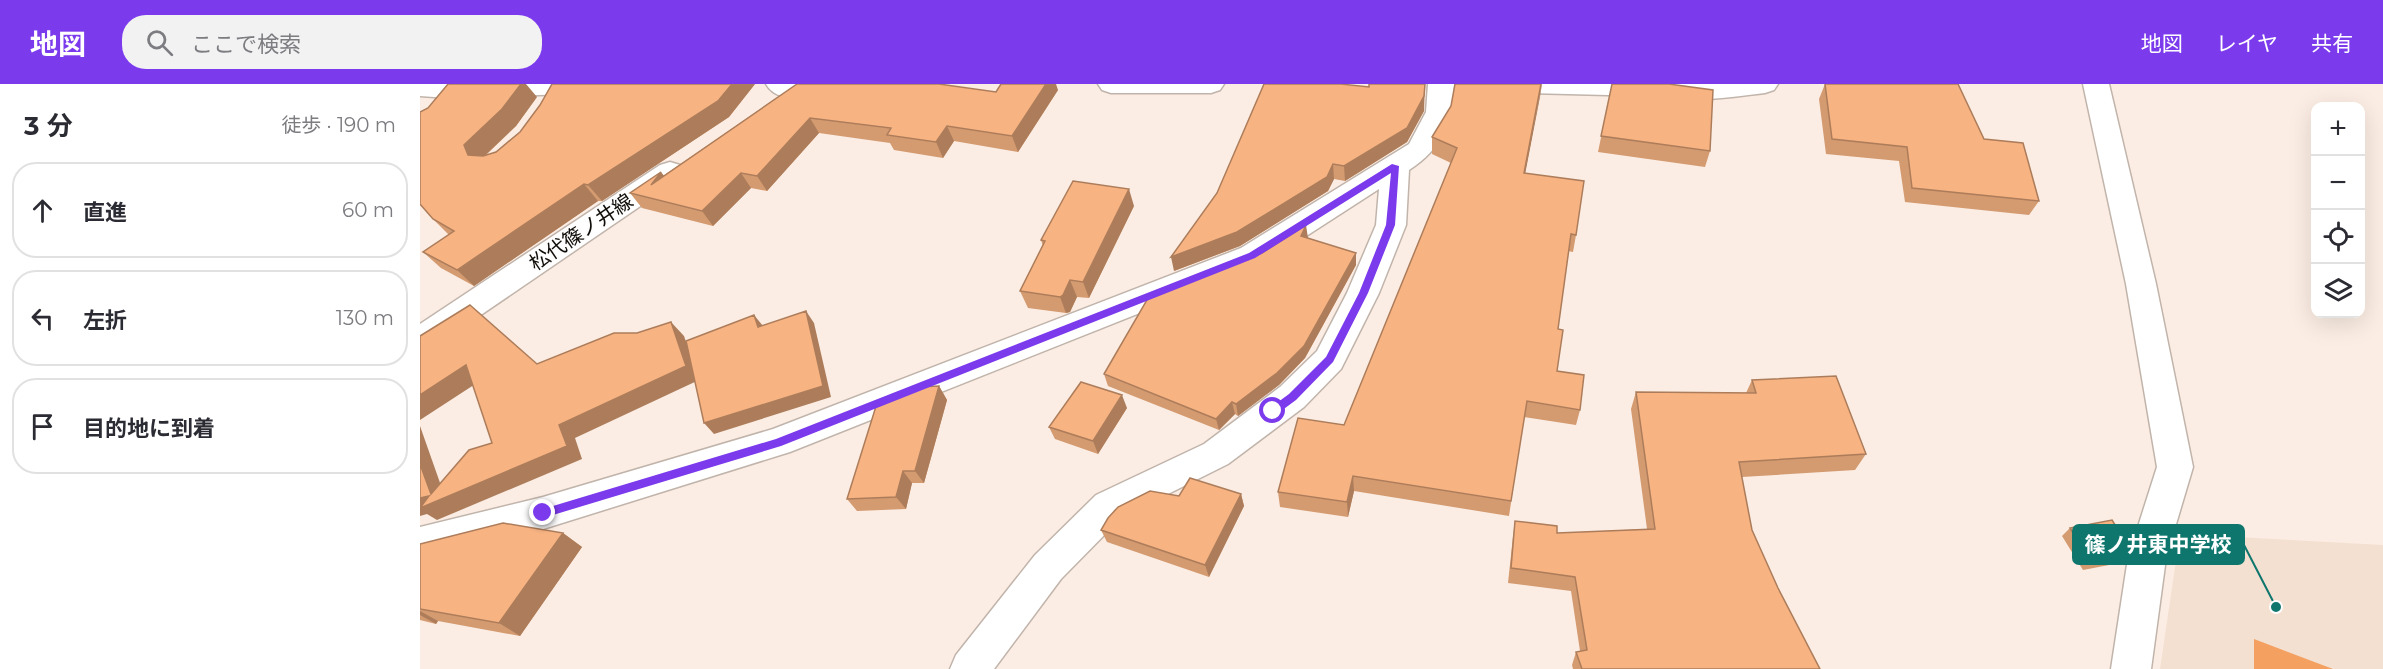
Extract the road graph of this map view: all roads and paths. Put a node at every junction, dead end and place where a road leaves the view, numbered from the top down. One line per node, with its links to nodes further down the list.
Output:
1 (602, 84): 10 (street)
2 (1111, 84): 3 (street)
3 (1210, 84)
4 (1441, 84): 13 (street)
5 (1528, 84): 9 (street)
6 (1765, 84): 9 (street)
7 (2096, 84): 17 (street)
8 (791, 86): 11 (street)
9 (1650, 86)
10 (420, 87)
11 (763, 110)
12 (694, 156): 14 (street, 松代篠ノ井線)
13 (1395, 166): 15 (street); 16 (street)
14 (420, 340)
15 (420, 544)
16 (970, 669)
17 (2131, 669)

